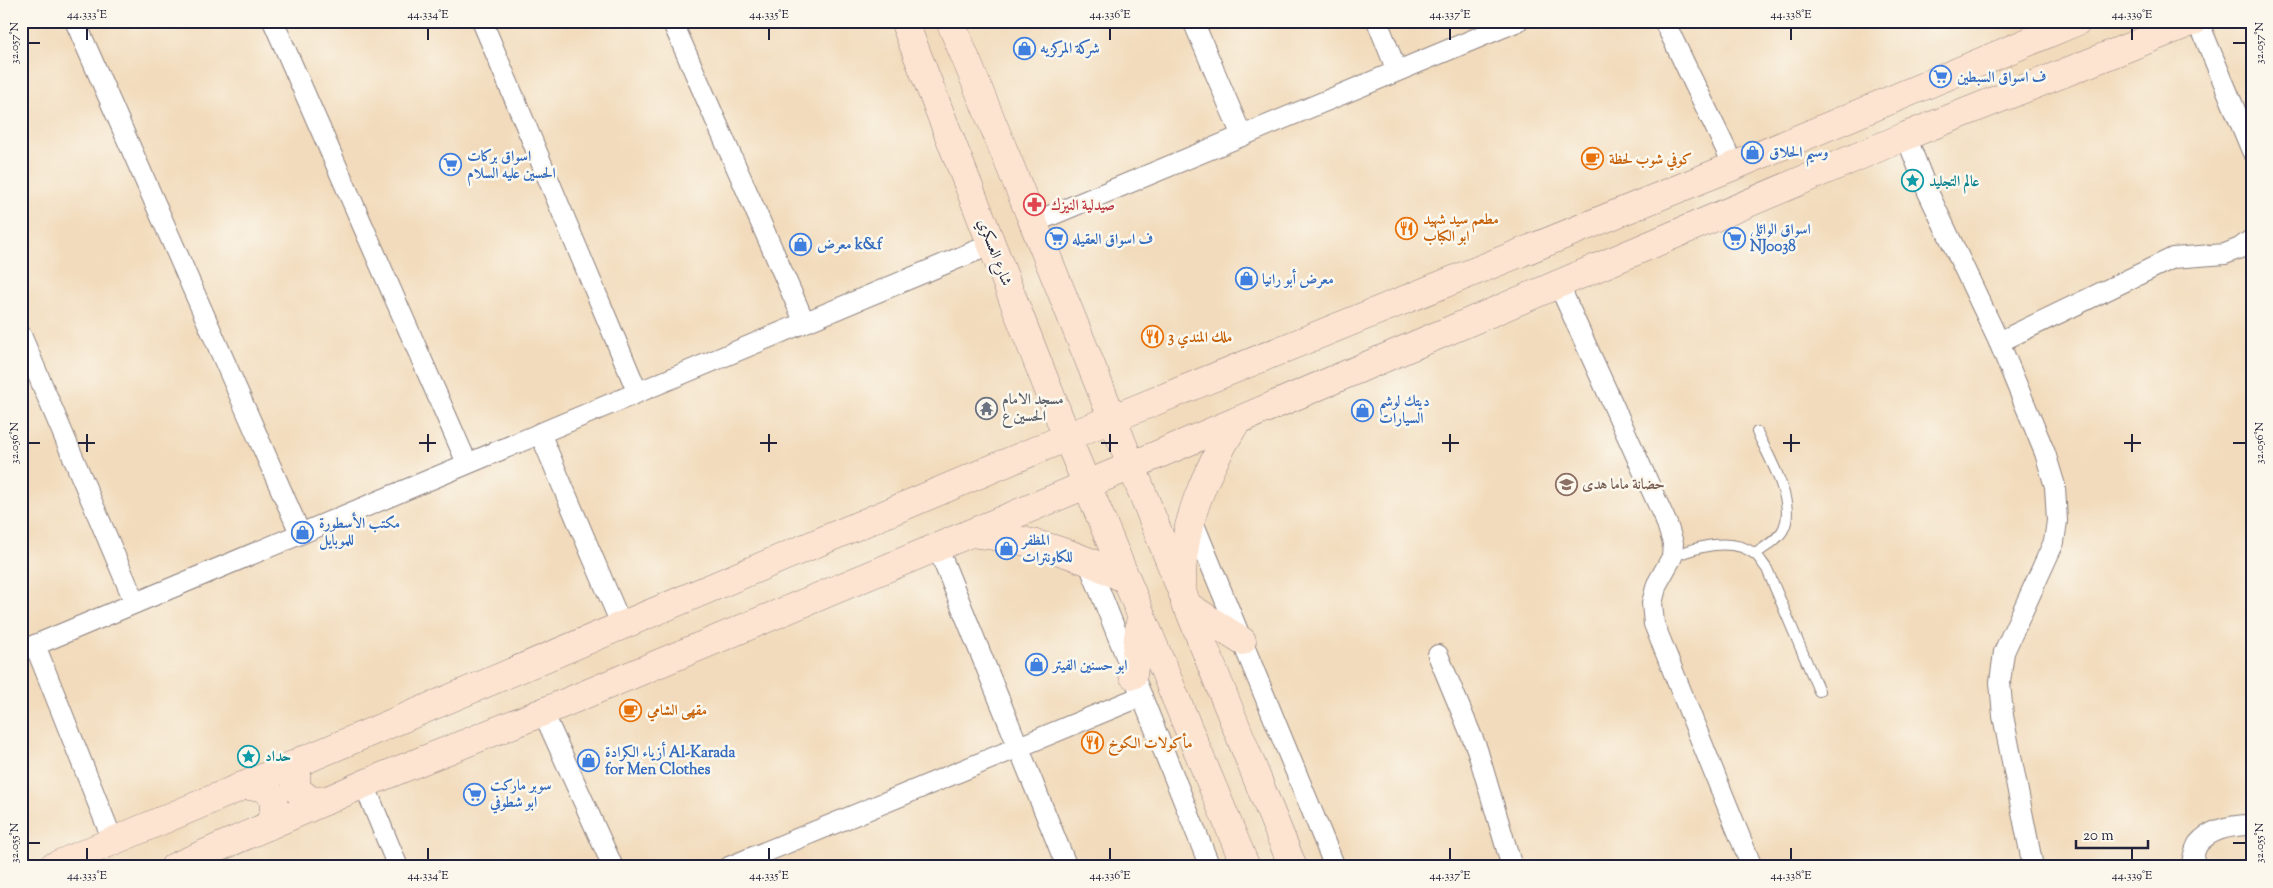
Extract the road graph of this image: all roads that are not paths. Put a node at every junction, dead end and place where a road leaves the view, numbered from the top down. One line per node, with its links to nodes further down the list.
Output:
1 (75, 21): 41 (street)
2 (273, 21): 36 (street)
3 (482, 21): 30 (street)
4 (672, 21): 27 (street)
5 (904, 21): 25 (main road, شارع العسكري)
6 (950, 21): 23 (main road)
7 (1194, 21): 19 (street)
8 (1377, 21): 15 (street)
9 (1518, 21): 15 (street)
10 (1664, 21): 22 (street)
11 (2078, 21): 14 (main road)
12 (2194, 21): 17 (main road)
13 (2198, 21): 21 (street)
14 (2029, 42): 16 (main road); 17 (main road)
15 (1397, 71): 19 (street)
16 (1936, 81): 18 (main road); 22 (main road)
17 (2040, 83): 18 (main road)
18 (1951, 118): 20 (main road)
19 (1242, 136): 23 (street)
20 (1906, 136): 26 (main road); 29 (street)
21 (2252, 151)
22 (1734, 166): 31 (main road)
23 (1034, 222): 31 (main road)
24 (2252, 238): 29 (street)
25 (992, 244): 27 (street); 35 (main road, شارع العسكري)
26 (1558, 283): 32 (main road); 44 (street)
27 (804, 321): 30 (street)
28 (21, 335): 48 (street)
29 (1999, 342): 77 (street)
30 (637, 391): 34 (street)
31 (1112, 418): 35 (main road); 37 (main road)
32 (1237, 421): 37 (main road); 39 (main road)
33 (1757, 432): 43 (lane)
34 (540, 433): 36 (street); 50 (street)
35 (1067, 437): 38 (main road, شارع العسكري); 50 (main road)
36 (467, 463): 41 (street)
37 (1131, 466): 38 (main road); 47 (main road)
38 (1086, 484): 40 (main road); 46 (main road, شارع العسكري)
39 (1191, 518): 47 (main road); 51 (street)
40 (967, 533): 42 (main road); 45 (main road)
41 (300, 534): 48 (street)
42 (937, 546): 56 (main road); 57 (street)
43 (1755, 554): 44 (lane); 55 (lane)
44 (1672, 557): 76 (street)
45 (1087, 560): 46 (main road); 54 (street)
46 (1127, 580): 49 (main road, شارع العسكري)
47 (1184, 599): 51 (main road); 73 (main road)
48 (136, 603): 52 (street)
49 (1141, 614): 54 (main road); 72 (main road, شارع العسكري)
50 (621, 624): 58 (main road)
51 (1242, 641): 74 (street)
52 (28, 648): 64 (street)
53 (1438, 655): 75 (street)
54 (1138, 685): 57 (street); 71 (street)
55 (1819, 691)
56 (543, 712): 59 (main road); 68 (street)
57 (1018, 746): 69 (street); 70 (street)
58 (302, 760): 60 (main road); 61 (main road)
59 (364, 784): 61 (main road); 67 (street)
60 (242, 786): 63 (main road); 64 (main road)
61 (325, 801): 63 (main road)
62 (2252, 825): 78 (street)
63 (268, 826): 66 (main road)
64 (113, 841): 65 (main road)
65 (52, 867)
66 (174, 867)
67 (398, 867)
68 (613, 867)
69 (729, 867)
70 (1067, 867)
71 (1210, 867)
72 (1246, 867)
73 (1293, 867)
74 (1334, 867)
75 (1512, 867)
76 (1752, 867)
77 (2033, 867)
78 (2191, 867)

